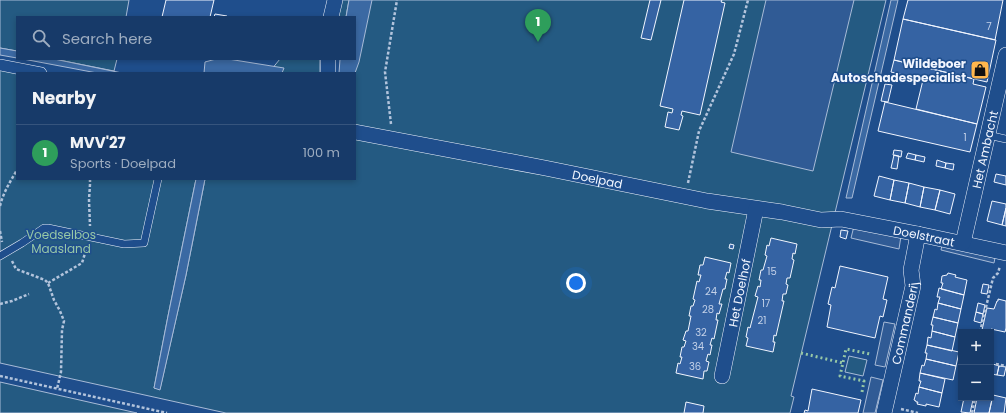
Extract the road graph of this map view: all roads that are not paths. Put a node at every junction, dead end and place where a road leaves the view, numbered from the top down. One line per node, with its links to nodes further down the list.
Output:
1 (335, 0): 2 (street)
2 (331, 16)
3 (328, 60): 7 (street)
4 (1005, 63): 9 (street, Het Ambacht)
5 (0, 65): 6 (street)
6 (36, 72)
7 (328, 72)
8 (356, 132): 12 (street, Doelpad)
9 (988, 135): 10 (lane); 15 (street, Het Ambacht)
10 (1006, 139)
11 (158, 180): 17 (lane)
12 (756, 209): 13 (street, Doelpad); 18 (street, Het Doelhof)
13 (841, 219): 14 (street, Doelstraat)
14 (918, 234): 15 (street, Doelstraat); 19 (street, Commanderij)
15 (962, 243): 16 (street, Doelstraat)
16 (1004, 253)
17 (0, 256)
18 (722, 376)
19 (884, 413)

